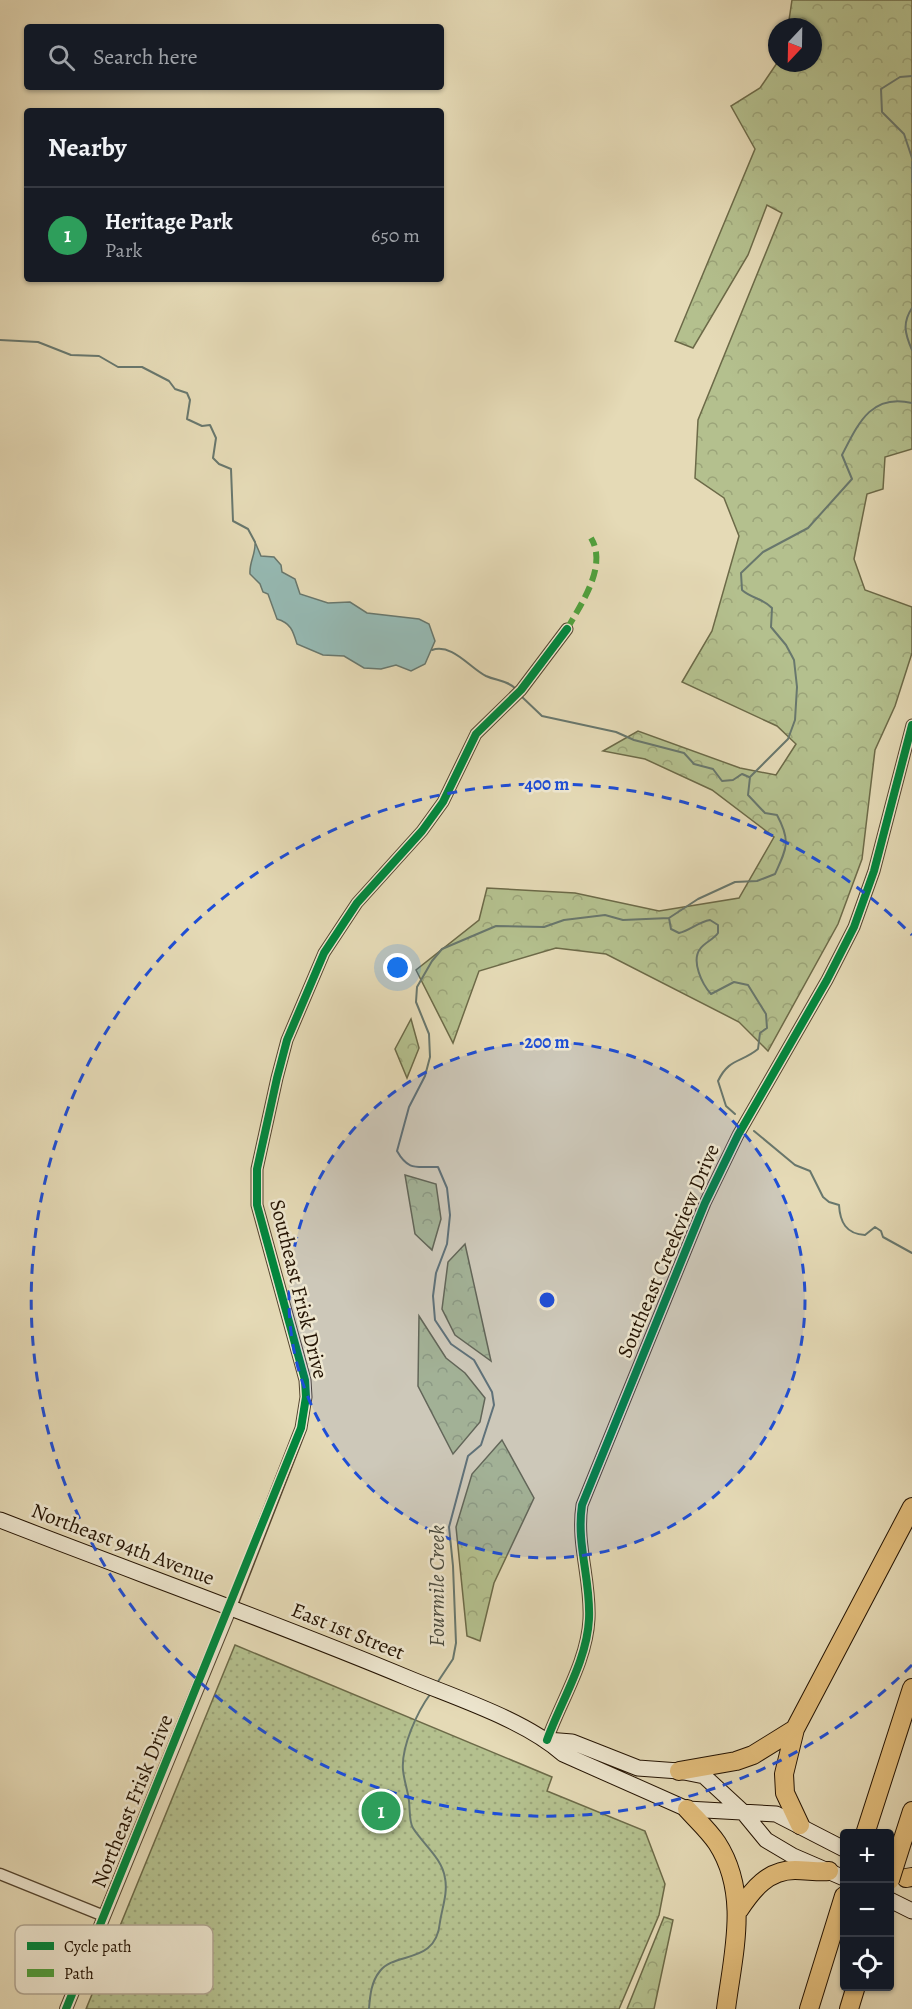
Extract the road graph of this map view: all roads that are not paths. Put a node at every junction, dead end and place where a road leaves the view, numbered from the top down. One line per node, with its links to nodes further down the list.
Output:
1 (567, 629): 5 (street, Southeast Frisk Drive)
2 (912, 725): 8 (street, Southeast Creekview Drive)
3 (912, 1507): 7 (highway)
4 (0, 1520): 5 (main road, Northeast 94th Avenue)
5 (231, 1607): 8 (main road, East 1st Street); 23 (street, Northeast Frisk Drive)
6 (912, 1689): 14 (highway)
7 (795, 1729): 9 (highway); 13 (highway)
8 (547, 1740): 9 (main road, East 1st Street); 10 (main road, East 1st Street)
9 (679, 1771): 12 (main road, East 1st Street)
10 (687, 1809): 12 (main road, East 1st Street); 20 (highway)
11 (912, 1810): 18 (highway, bridge)
12 (743, 1812): 13 (main road, East 1st Street); 17 (main road, East 1st Street)
13 (800, 1825): 15 (main road, East 1st Street)
14 (866, 1828)
15 (840, 1847)
16 (0, 1874): 23 (street)
17 (837, 1874): 20 (highway)
18 (905, 1879)
19 (894, 1902): 22 (main road)
20 (739, 1910): 28 (highway)
21 (840, 1910): 29 (highway)
22 (912, 1911)
23 (104, 1916): 24 (street, Northeast Frisk Drive)
24 (100, 1925)
25 (854, 1991): 30 (highway)
26 (72, 1994): 27 (street, Northeast Frisk Drive)
27 (66, 2009)
28 (726, 2009)
29 (809, 2009)
30 (849, 2009)

